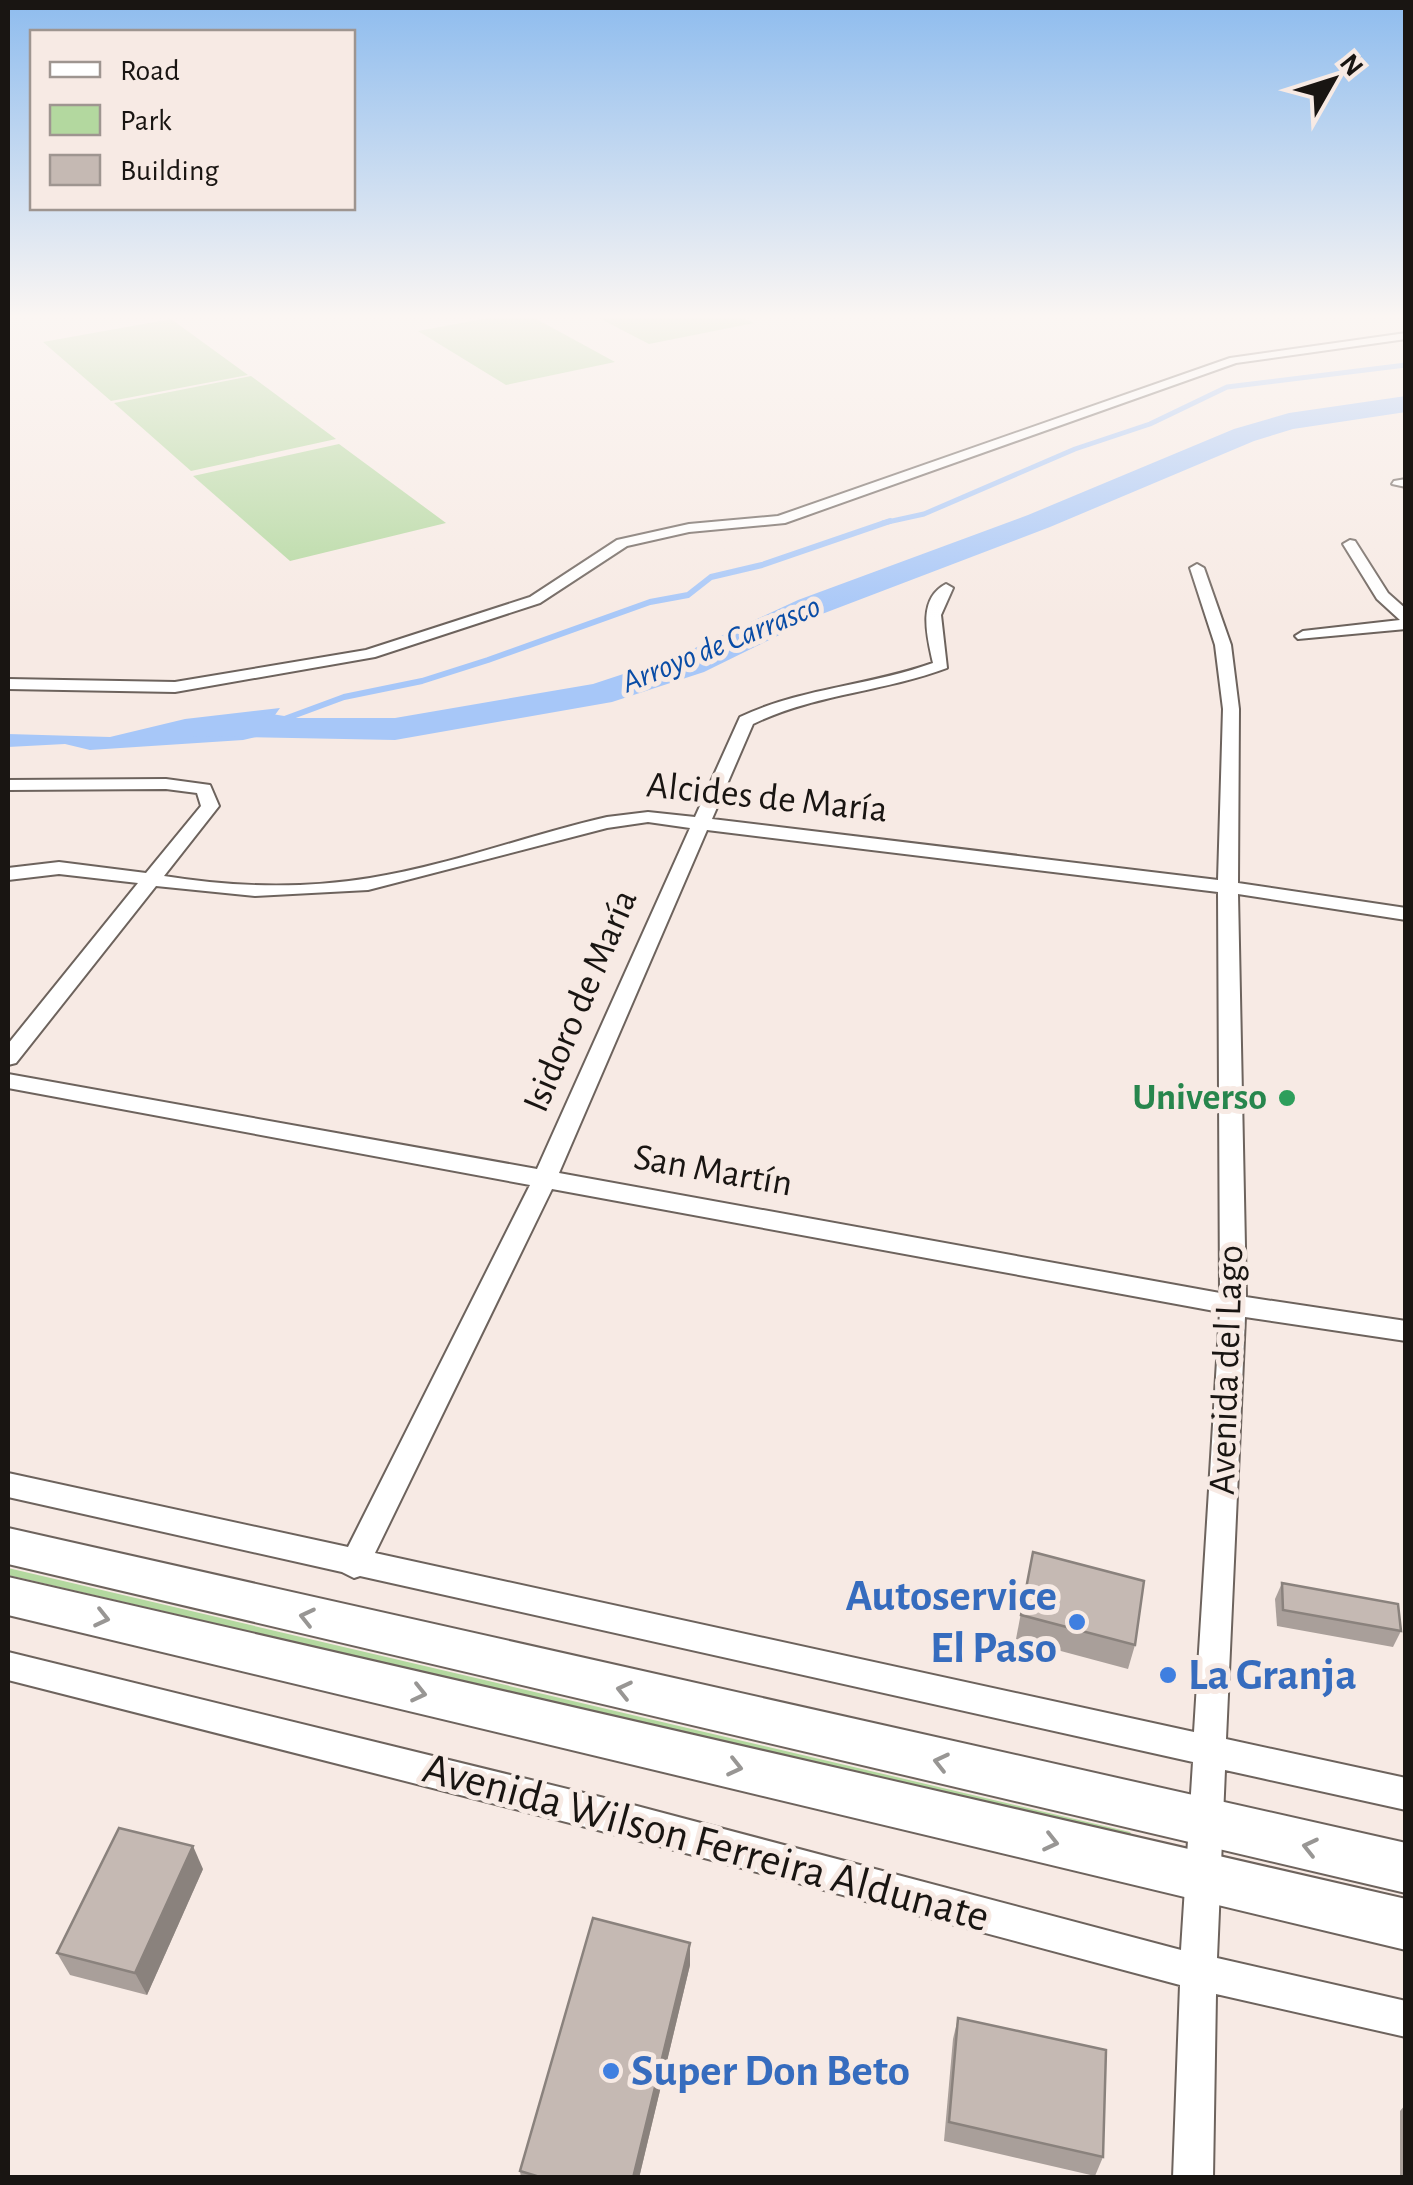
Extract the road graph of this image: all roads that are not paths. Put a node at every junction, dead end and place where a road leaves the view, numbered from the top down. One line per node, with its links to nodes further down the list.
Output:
1 (1072, 417): 7 (street)
2 (1350, 544): 5 (street)
3 (1197, 568): 12 (street, Avenida del Lago)
4 (946, 588): 9 (street, Isidoro de María)
5 (1406, 621): 6 (street)
6 (1303, 636)
7 (8, 684)
8 (8, 785): 11 (street)
9 (700, 822): 11 (street, Alcides de María); 12 (street, Alcides de María); 16 (street, Isidoro de María)
10 (8, 874): 11 (street, Alcides de María)
11 (150, 880): 14 (street)
12 (1228, 888): 13 (street, Alcides de María); 17 (street, Avenida del Lago)
13 (1406, 914)
14 (8, 1058)
15 (8, 1081): 16 (street, San Martín)
16 (545, 1178): 17 (street, San Martín); 21 (street, Isidoro de María)
17 (1233, 1305): 18 (street, San Martín); 24 (street, Avenida del Lago)
18 (1406, 1330)
19 (8, 1485): 21 (street)
20 (8, 1546): 26 (main road, one-way to 20)
21 (354, 1565): 24 (street)
22 (8, 1596): 28 (main road, Avenida Wilson Ferreira Aldunate, one-way to 28)
23 (8, 1666): 30 (street, Avenida Wilson Ferreira Aldunate)
24 (1210, 1752): 25 (street); 26 (street, Avenida del Lago)
25 (1406, 1794)
26 (1206, 1824): 27 (main road, one-way to 26); 28 (street, Avenida del Lago)
27 (1406, 1868)
28 (1204, 1878): 29 (main road, Avenida Wilson Ferreira Aldunate); 30 (street, Avenida del Lago)
29 (1406, 1925)
30 (1198, 1972): 31 (street, Avenida Wilson Ferreira Aldunate); 32 (street, Avenida del Lago)
31 (1406, 2020)
32 (1193, 2178)

